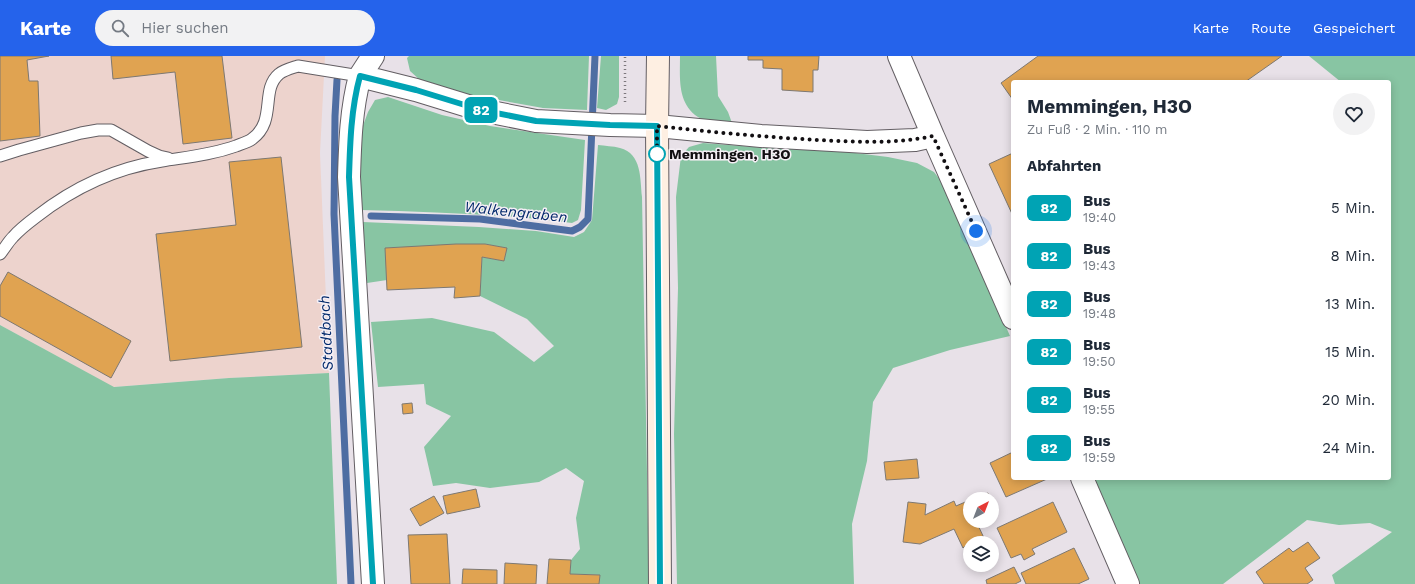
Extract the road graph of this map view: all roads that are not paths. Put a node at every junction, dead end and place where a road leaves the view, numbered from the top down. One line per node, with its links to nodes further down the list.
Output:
1 (373, 56): 4 (street)
2 (658, 56): 5 (main road)
3 (899, 56): 6 (street)
4 (360, 76): 5 (street); 8 (lane); 12 (street)
5 (657, 126): 6 (street); 13 (main road)
6 (933, 136): 10 (street)
7 (0, 156): 8 (lane)
8 (173, 159): 9 (lane)
9 (1, 249)
10 (1011, 313)
11 (1083, 480): 14 (street)
12 (373, 584)
13 (660, 584)
14 (1128, 584)

